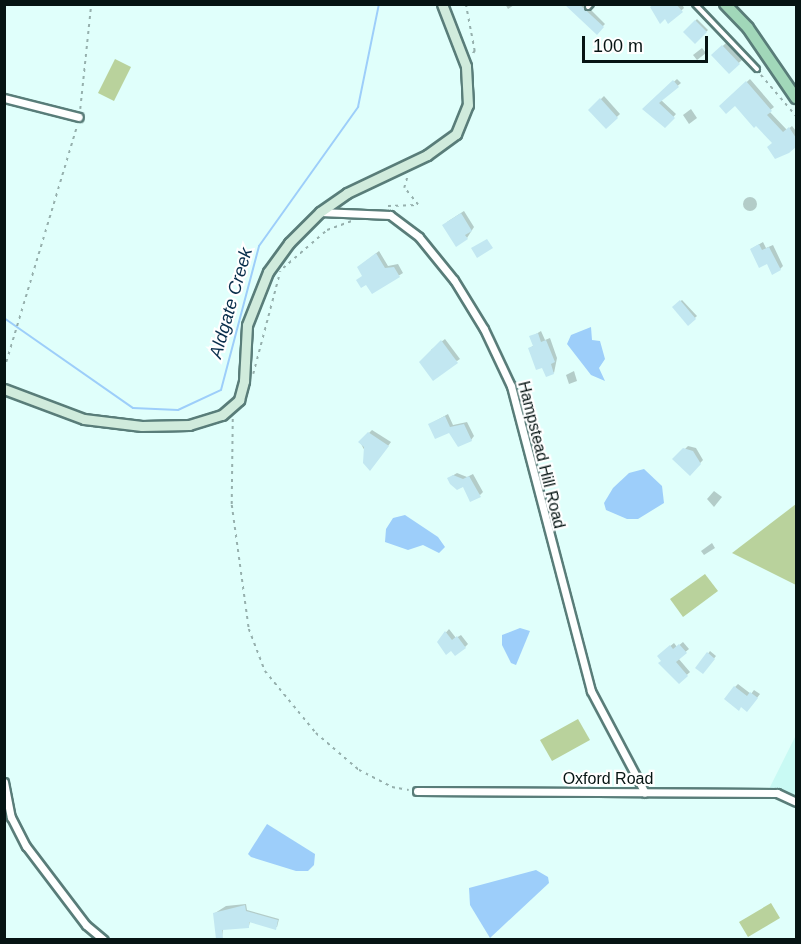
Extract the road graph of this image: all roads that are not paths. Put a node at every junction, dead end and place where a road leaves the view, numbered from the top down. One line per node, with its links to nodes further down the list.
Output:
1 (442, 4): 8 (street)
2 (695, 4): 4 (lane)
3 (724, 4): 6 (main road)
4 (758, 69)
5 (4, 98): 7 (street)
6 (796, 98)
7 (79, 117)
8 (320, 212): 9 (street); 12 (street, Hampstead Hill Road)
9 (4, 389)
10 (4, 782): 14 (street)
11 (417, 791): 12 (street, Oxford Road)
12 (645, 793): 13 (street, Oxford Road)
13 (796, 802)
14 (104, 939)

